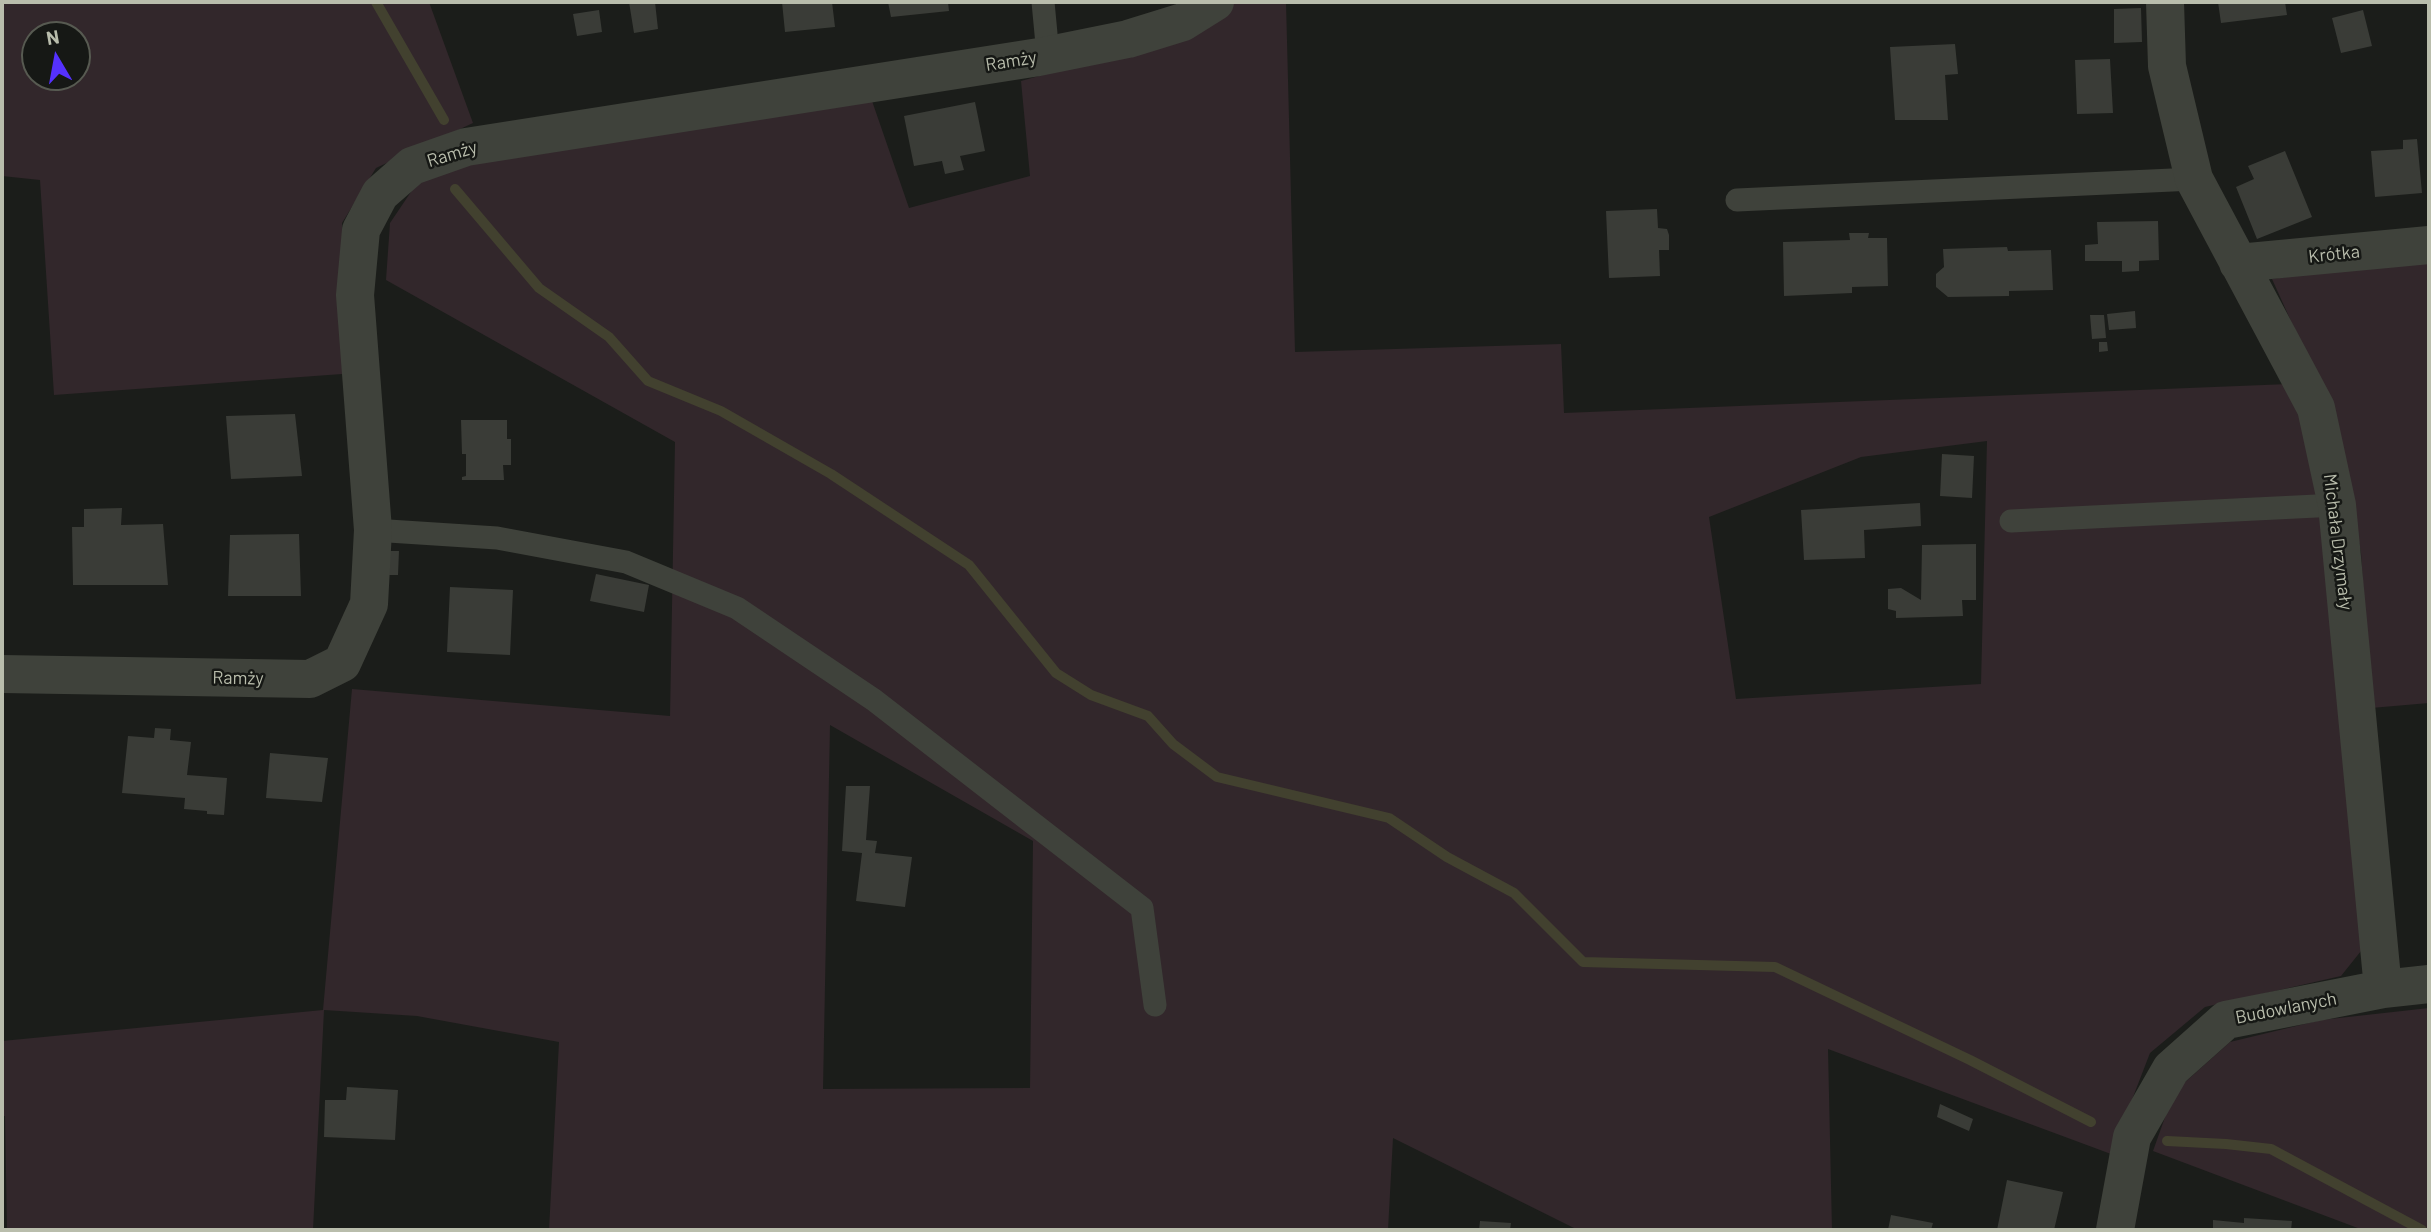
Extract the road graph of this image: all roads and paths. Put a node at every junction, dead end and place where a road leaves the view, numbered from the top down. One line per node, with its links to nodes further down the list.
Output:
1 (1044, 2): 4 (lane)
2 (1215, 2): 4 (street, Ramży)
3 (2165, 2): 5 (street, Michała Drzymały)
4 (1048, 55): 11 (street, Ramży)
5 (2194, 179): 6 (lane); 8 (street, Michała Drzymały)
6 (1737, 200)
7 (2429, 245): 8 (street, Krótka)
8 (2238, 263): 9 (street, Michała Drzymały)
9 (2337, 505): 10 (lane); 14 (street, Michała Drzymały)
10 (2011, 521)
11 (373, 530): 12 (street, Ramży); 15 (lane)
12 (2, 674)
13 (2429, 985): 14 (street, Budowlanych)
14 (2383, 989): 16 (street, Budowlanych)
15 (1154, 1004)
16 (2115, 1230)

